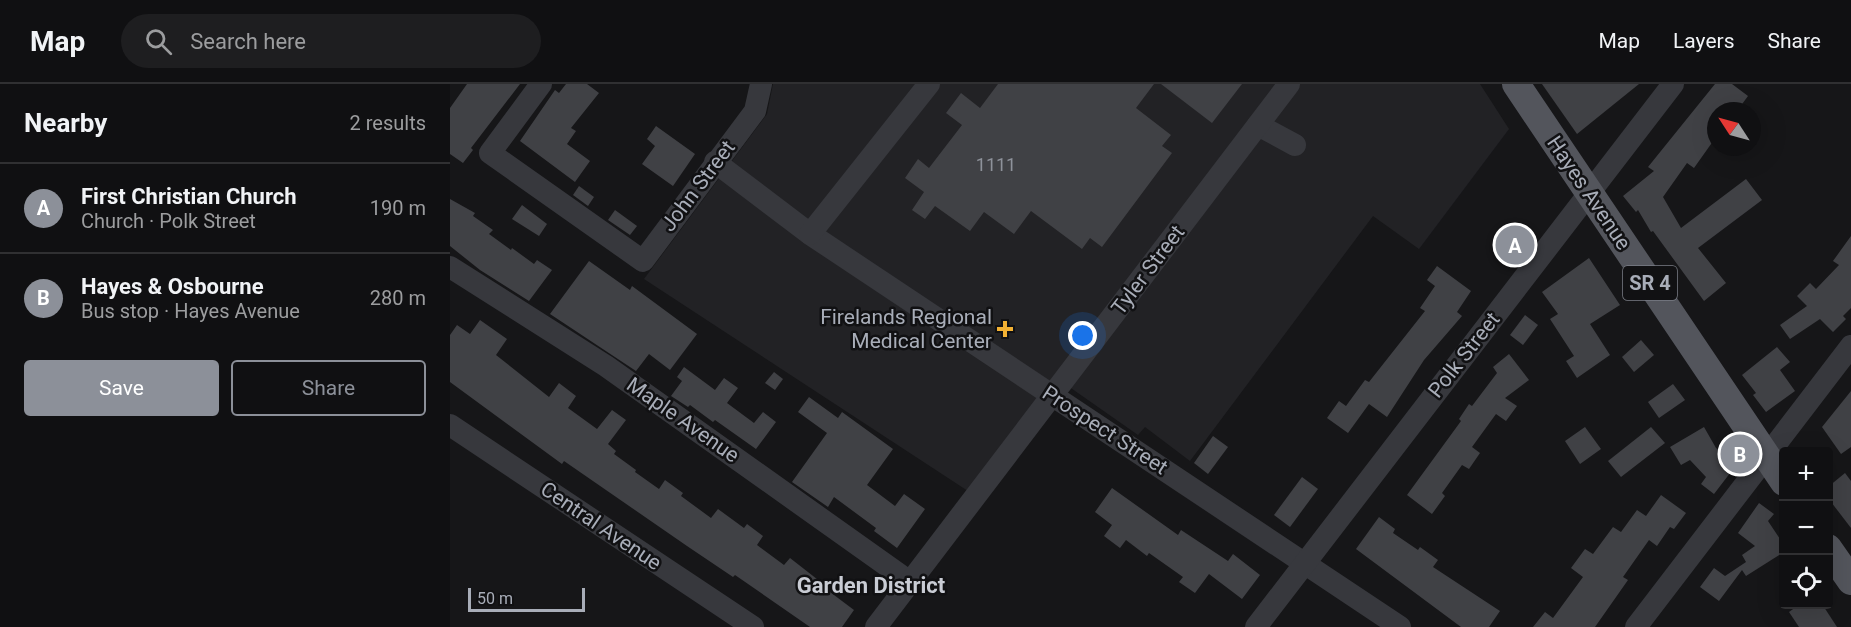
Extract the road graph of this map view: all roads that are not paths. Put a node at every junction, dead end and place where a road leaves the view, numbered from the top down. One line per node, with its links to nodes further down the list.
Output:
1 (541, 84): 9 (street, John Street)
2 (761, 84): 9 (street, John Street)
3 (929, 84): 11 (street)
4 (1289, 84): 7 (street, Tyler Street)
5 (1516, 84): 10 (main road, Hayes Avenue / SR 4)
6 (1672, 84): 10 (street, Polk Street)
7 (1258, 125): 8 (street); 14 (street, Tyler Street)
8 (1295, 145)
9 (715, 162): 11 (street, Prospect Street)
10 (1589, 192): 16 (main road, Hayes Avenue / SR 4); 19 (street, Polk Street)
11 (810, 234): 14 (street, Prospect Street)
12 (450, 267): 21 (street, Maple Avenue)
13 (1851, 346): 16 (street)
14 (1054, 396): 19 (street, Prospect Street); 21 (street, Tyler Street)
15 (450, 425): 22 (street, Central Avenue)
16 (1766, 456): 17 (main road, Hayes Avenue / SR 4); 26 (street)
17 (1779, 475)
18 (1833, 555): 20 (main road)
19 (1305, 562): 24 (street, Polk Street); 25 (street, Prospect Street)
20 (1851, 581)
21 (910, 582): 23 (street, Tyler Street)
22 (753, 627)
23 (876, 627)
24 (1256, 627)
25 (1400, 627)
26 (1636, 627)

